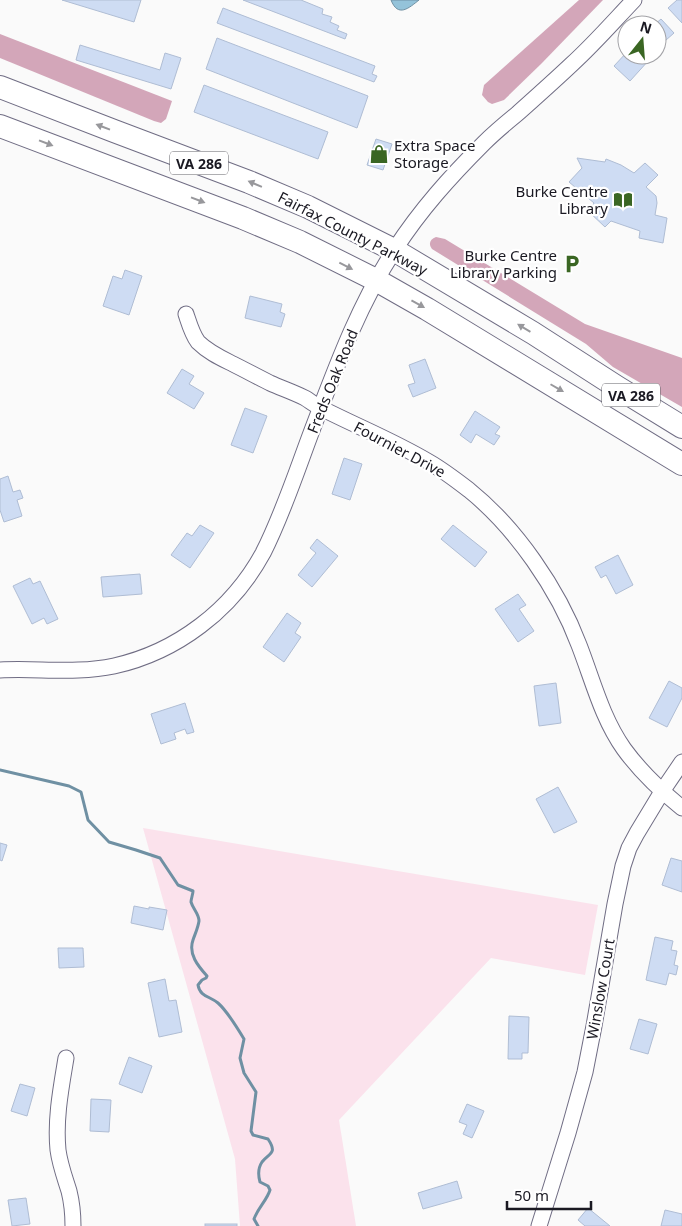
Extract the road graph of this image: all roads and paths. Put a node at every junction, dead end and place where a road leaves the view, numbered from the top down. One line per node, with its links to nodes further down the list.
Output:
1 (634, 0): 4 (street, Freds Oak Road)
2 (0, 87): 4 (highway, Fairfax County Parkway / VA 286, one-way to 2)
3 (0, 126): 5 (highway, VA 286, one-way to 5)
4 (394, 250): 5 (street, Freds Oak Road); 8 (highway, Fairfax County Parkway / VA 286, one-way to 4)
5 (376, 280): 7 (street, Freds Oak Road); 9 (highway, VA 286, one-way to 9)
6 (186, 314): 7 (street, Fournier Drive)
7 (320, 408): 10 (street, Freds Oak Road); 12 (street, Fournier Drive)
8 (682, 427)
9 (682, 464)
10 (0, 670)
11 (682, 762): 12 (street, Winslow Court)
12 (663, 790): 13 (street, Fournier Drive); 16 (street, Winslow Court)
13 (682, 808)
14 (66, 1058): 15 (street)
15 (73, 1226)
16 (539, 1226)

